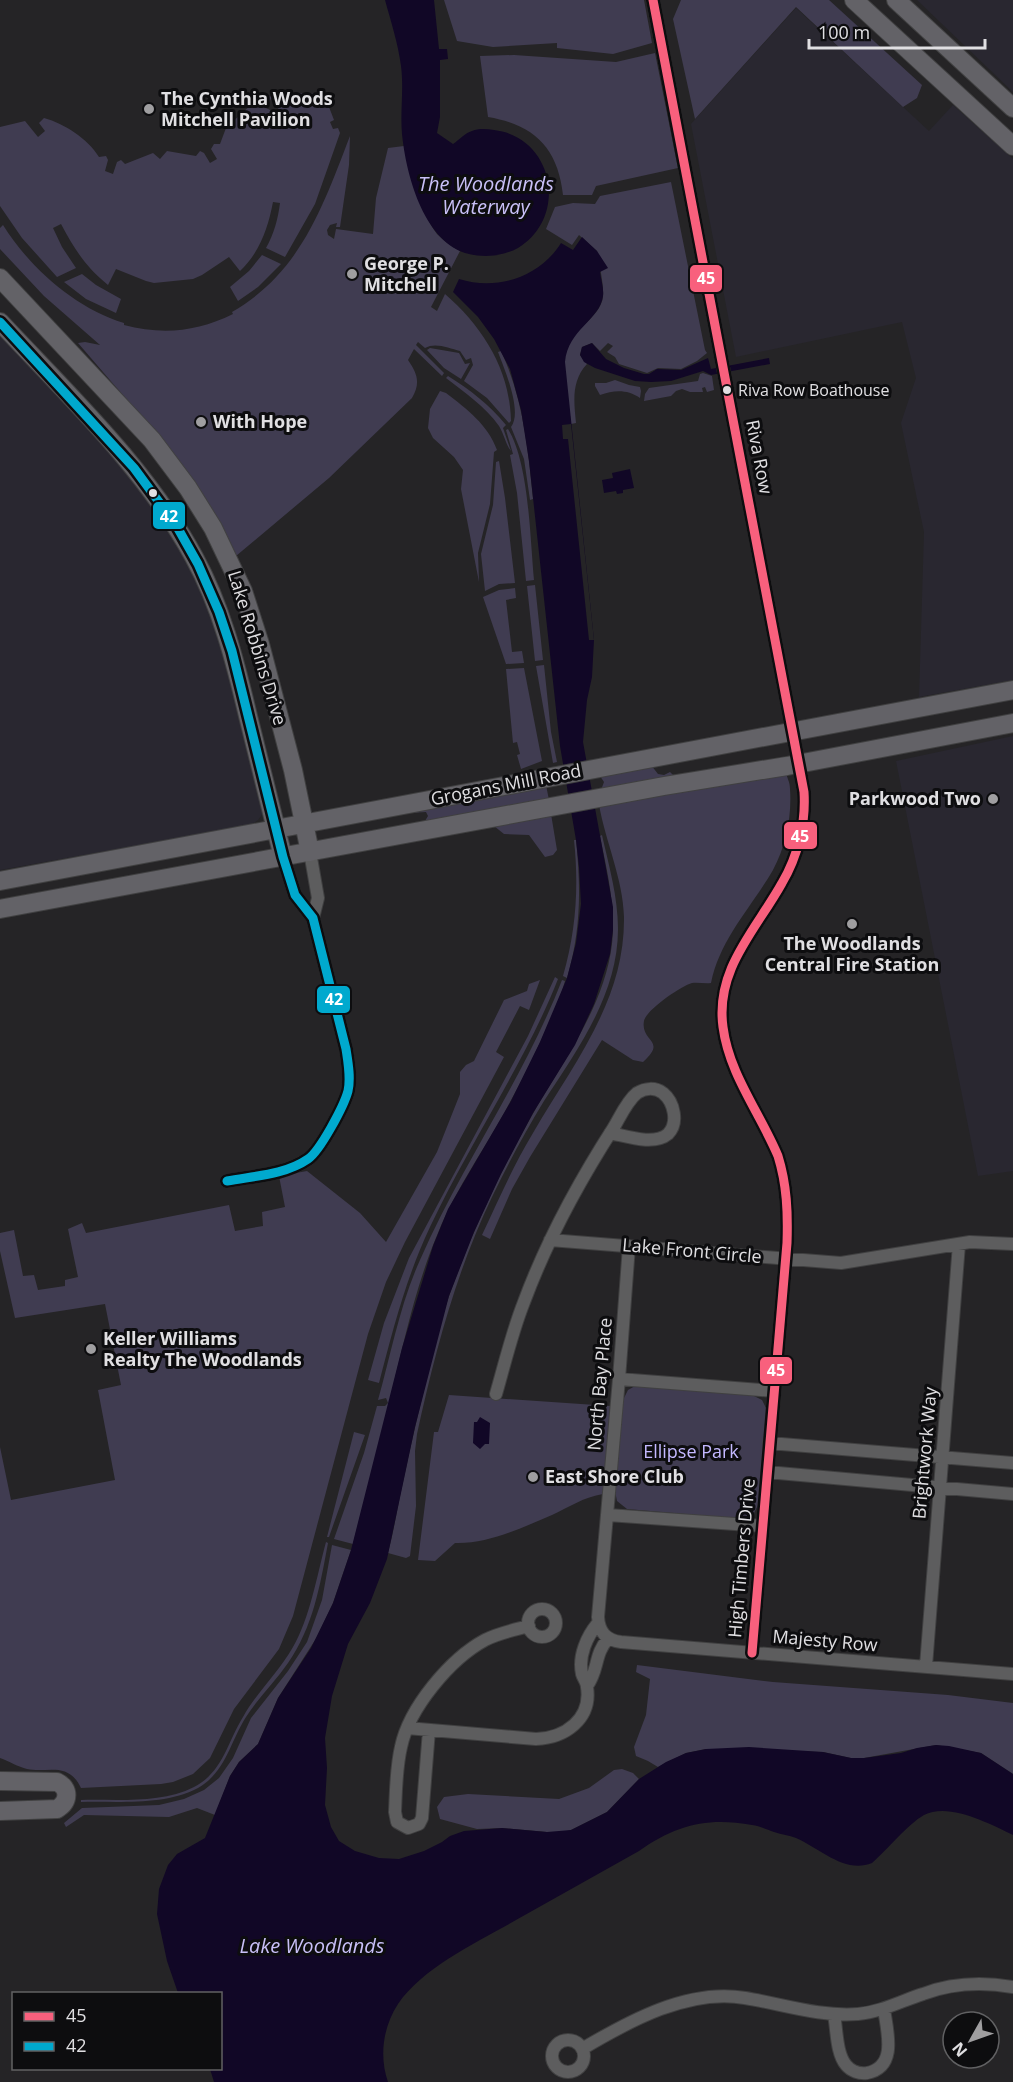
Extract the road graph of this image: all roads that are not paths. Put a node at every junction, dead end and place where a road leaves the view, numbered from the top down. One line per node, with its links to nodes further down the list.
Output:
1 (653, 0): 15 (street, Riva Row)
2 (854, 0): 5 (main road)
3 (896, 0): 4 (main road)
4 (968, 65): 5 (main road); 6 (main road)
5 (948, 87): 7 (main road)
6 (1013, 108)
7 (1013, 146)
8 (0, 278): 10 (main road, Lake Robbins Drive)
9 (0, 322): 11 (main road, Lake Robbins Drive)
10 (201, 507): 11 (main road); 12 (main road, Lake Robbins Drive)
11 (176, 525): 13 (main road, Lake Robbins Drive)
12 (260, 644): 13 (main road); 19 (main road, Lake Robbins Drive)
13 (232, 651): 20 (main road, Lake Robbins Drive)
14 (1013, 690): 17 (main road, Grogans Mill Road)
15 (789, 709): 17 (street, High Timbers Drive)
16 (1013, 723): 18 (main road, Grogans Mill Road)
17 (794, 732): 18 (street, High Timbers Drive); 19 (main road, Grogans Mill Road)
18 (800, 764): 21 (main road, Grogans Mill Road); 32 (street, High Timbers Drive)
19 (304, 823): 20 (main road, Grogans Mill Road); 21 (main road, Lake Robbins Drive)
20 (276, 828): 22 (main road, Lake Robbins Drive); 23 (main road, Grogans Mill Road)
21 (310, 852): 22 (main road, Grogans Mill Road); 25 (street, Lake Robbins Drive)
22 (283, 857): 24 (main road, Grogans Mill Road); 25 (street, Lake Robbins Drive)
23 (0, 881)
24 (0, 909)
25 (313, 918): 27 (street, Lake Robbins Drive)
26 (610, 1133): 26 (street); 28 (street)
27 (227, 1181)
28 (550, 1240): 31 (street, Lake Front Circle); 35 (street)
29 (959, 1244): 30 (street, Lake Front Circle); 32 (street, Lake Front Circle); 37 (street, Brightwork Way)
30 (1013, 1244)
31 (629, 1246): 32 (street, Lake Front Circle); 33 (street, North Bay Place)
32 (786, 1259): 34 (street, High Timbers Drive)
33 (619, 1378): 34 (street); 42 (street, North Bay Place)
34 (774, 1390): 36 (street, High Timbers Drive)
35 (496, 1394)
36 (769, 1443): 37 (street); 39 (street, High Timbers Drive)
37 (943, 1457): 38 (street); 40 (street, Brightwork Way)
38 (1013, 1462)
39 (767, 1472): 40 (street); 43 (street, High Timbers Drive)
40 (940, 1488): 41 (street); 47 (street, Brightwork Way)
41 (1013, 1494)
42 (608, 1515): 43 (street); 45 (street, North Bay Place)
43 (763, 1526): 46 (street, High Timbers Drive)
44 (529, 1626): 50 (street)
45 (603, 1631): 46 (street, Majesty Row); 49 (street); 49 (street)
46 (752, 1653): 47 (street, Majesty Row)
47 (926, 1666): 48 (street, Majesty Row)
48 (1013, 1674)
49 (587, 1686): 51 (street)
50 (407, 1728): 51 (street); 51 (street)
51 (429, 1730)
52 (0, 1781): 53 (main road)
53 (21, 1781): 54 (main road); 54 (main road)
54 (21, 1810): 55 (main road)
55 (0, 1811)
56 (1013, 1988): 57 (street)
57 (884, 2009): 58 (street); 58 (street)
58 (834, 2015): 59 (street)
59 (582, 2049)

